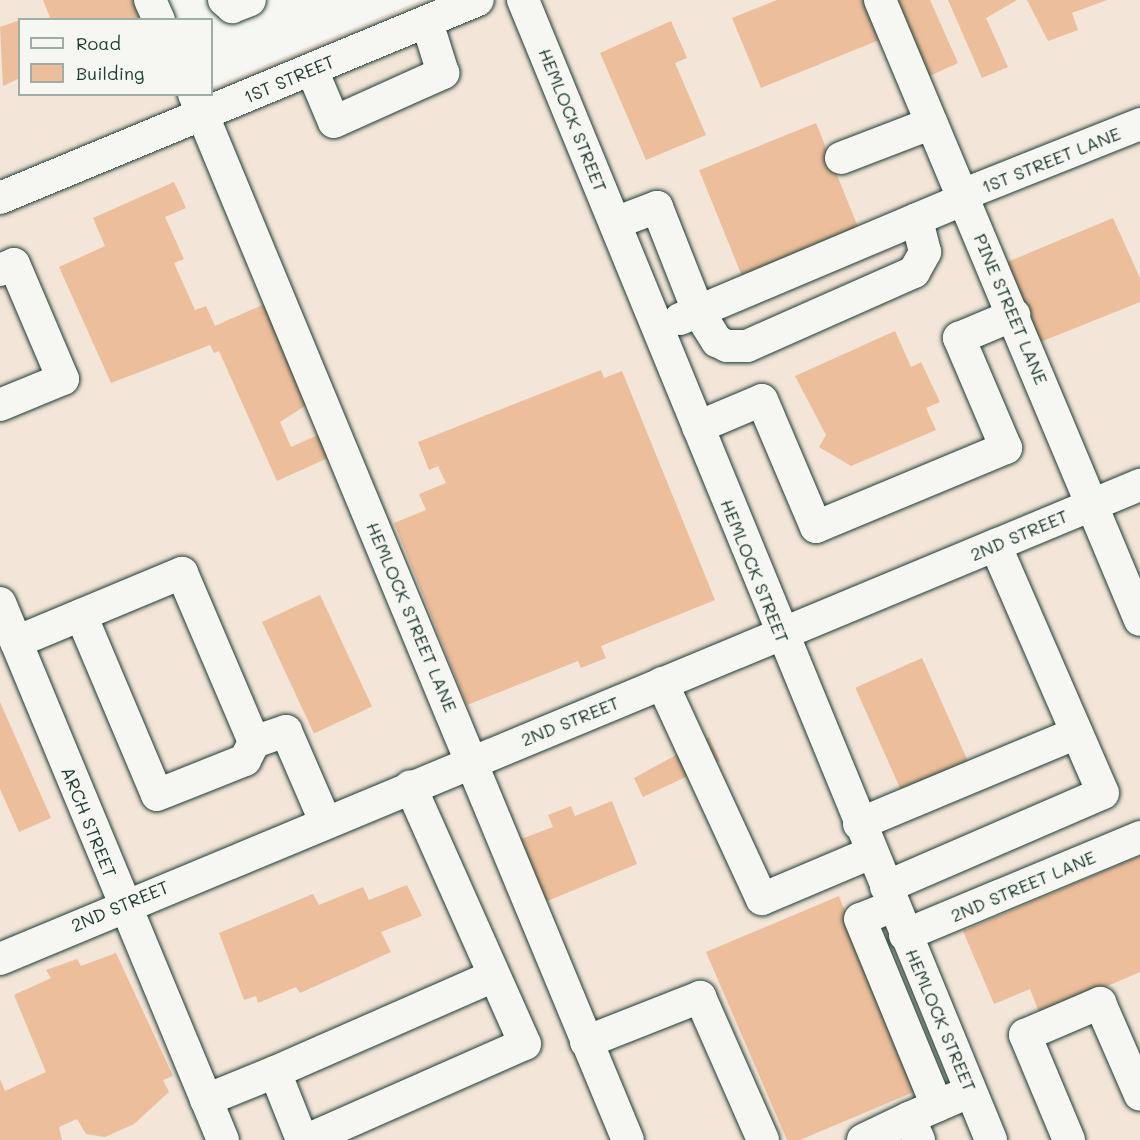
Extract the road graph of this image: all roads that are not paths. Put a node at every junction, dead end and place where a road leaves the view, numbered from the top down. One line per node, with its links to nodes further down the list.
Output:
1 (150, 0): 7 (street)
2 (224, 0): 3 (street)
3 (250, 0)
4 (478, 0): 8 (street, 1ST STREET)
5 (523, 0): 17 (street, HEMLOCK STREET)
6 (880, 0): 11 (street, PINE STREET LANE)
7 (158, 18)
8 (427, 22): 9 (street, 1ST STREET); 9 (street)
9 (312, 70): 10 (street, 1ST STREET)
10 (199, 105): 15 (street, 1ST STREET); 35 (street, HEMLOCK STREET LANE)
11 (932, 123): 13 (street); 14 (street, PINE STREET LANE)
12 (1140, 124): 14 (street, 1ST STREET LANE)
13 (841, 158)
14 (963, 197): 16 (street, 1ST STREET LANE); 20 (street, PINE STREET LANE)
15 (0, 198)
16 (917, 219): 19 (street, 1ST STREET LANE); 19 (street)
17 (615, 222): 19 (street); 21 (street, HEMLOCK STREET)
18 (0, 270): 22 (street)
19 (698, 311): 21 (street, 1ST STREET LANE)
20 (1014, 315): 23 (street); 25 (street, PINE STREET LANE)
21 (658, 328): 23 (street, HEMLOCK STREET)
22 (0, 405)
23 (698, 427): 30 (street, HEMLOCK STREET)
24 (1140, 484): 25 (street, 2ND STREET)
25 (1095, 503): 26 (street, 2ND STREET); 29 (street, PINE STREET LANE)
26 (995, 545): 30 (street, 2ND STREET); 33 (street)
27 (0, 603): 31 (street, ARCH STREET)
28 (81, 615): 31 (street); 34 (street); 34 (street)
29 (1140, 620)
30 (781, 635): 32 (street, 2ND STREET); 38 (street, HEMLOCK STREET)
31 (16, 642): 42 (street, ARCH STREET)
32 (662, 683): 35 (street, 2ND STREET); 40 (street)
33 (1077, 734): 38 (street); 41 (street)
34 (254, 742): 37 (street)
35 (472, 760): 36 (street, 2ND STREET); 46 (street, HEMLOCK STREET LANE)
36 (410, 786): 37 (street, 2ND STREET); 45 (street)
37 (325, 821): 42 (street, 2ND STREET)
38 (860, 824): 40 (street, HEMLOCK STREET)
39 (1140, 837): 43 (street, 2ND STREET LANE)
40 (871, 853): 41 (street, HEMLOCK STREET)
41 (889, 897): 43 (street, HEMLOCK STREET); 51 (street)
42 (127, 903): 44 (street, 2ND STREET); 50 (street, ARCH STREET)
43 (906, 935): 48 (street, HEMLOCK STREET)
44 (0, 959)
45 (494, 976): 47 (street); 54 (street)
46 (586, 1042): 55 (street, HEMLOCK STREET LANE); 56 (street)
47 (275, 1072): 50 (street); 53 (street)
48 (971, 1090): 51 (street); 58 (street, HEMLOCK STREET)
49 (1140, 1095): 59 (street)
50 (206, 1100): 52 (street, ARCH STREET)
51 (922, 1121): 57 (street)
52 (223, 1140)
53 (302, 1140)
54 (307, 1140)
55 (628, 1140)
56 (763, 1140)
57 (863, 1140)
58 (991, 1140)
59 (1070, 1140)

